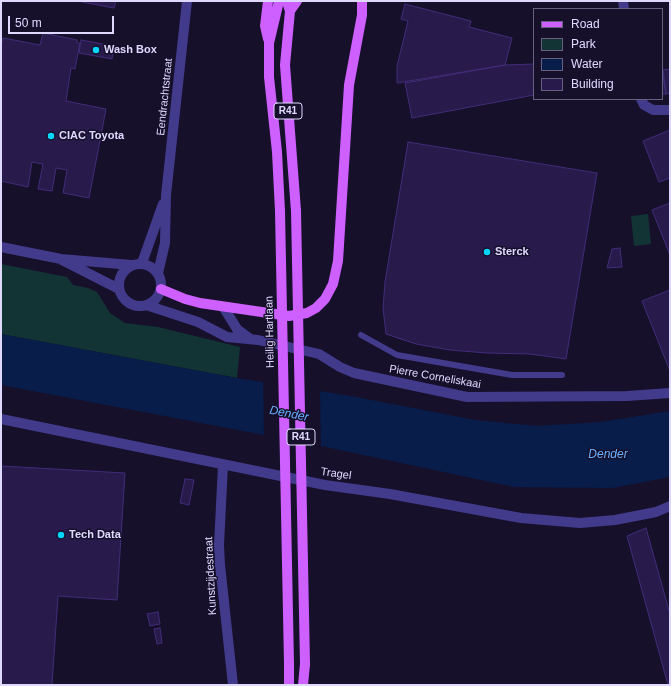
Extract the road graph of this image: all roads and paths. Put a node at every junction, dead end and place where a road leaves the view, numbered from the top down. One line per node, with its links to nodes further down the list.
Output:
1 (187, 1): 10 (street, Eendrachtstraat)
2 (268, 1): 7 (main road)
3 (278, 1): 7 (main road, Heilig Hartlaan / R41)
4 (297, 1): 6 (main road)
5 (362, 1): 19 (main road)
6 (289, 6): 29 (main road, R41, bridge)
7 (269, 43): 28 (main road, Heilig Hartlaan / R41, bridge)
8 (642, 100): 9 (street)
9 (670, 110)
10 (166, 195): 13 (street, Eendrachtstraat); 15 (street, Eendrachtstraat)
11 (1, 247): 12 (street)
12 (61, 259): 14 (street); 16 (street)
13 (142, 263): 14 (street); 15 (street)
14 (131, 265): 16 (street)
15 (158, 273): 17 (street)
16 (119, 289): 18 (street)
17 (161, 289): 18 (street); 19 (main road)
18 (146, 305): 21 (street, Pierre Corneliskaai)
19 (224, 308): 21 (street, Pierre Corneliskaai)
20 (361, 335): 22 (lane)
21 (251, 340): 23 (street, Pierre Corneliskaai)
22 (562, 375)
23 (670, 393)
24 (1, 419): 25 (street, Tragel)
25 (223, 465): 26 (street, Tragel); 27 (street, Kunstzijdestraat)
26 (670, 506)
27 (233, 685)
28 (289, 685)
29 (303, 685)

